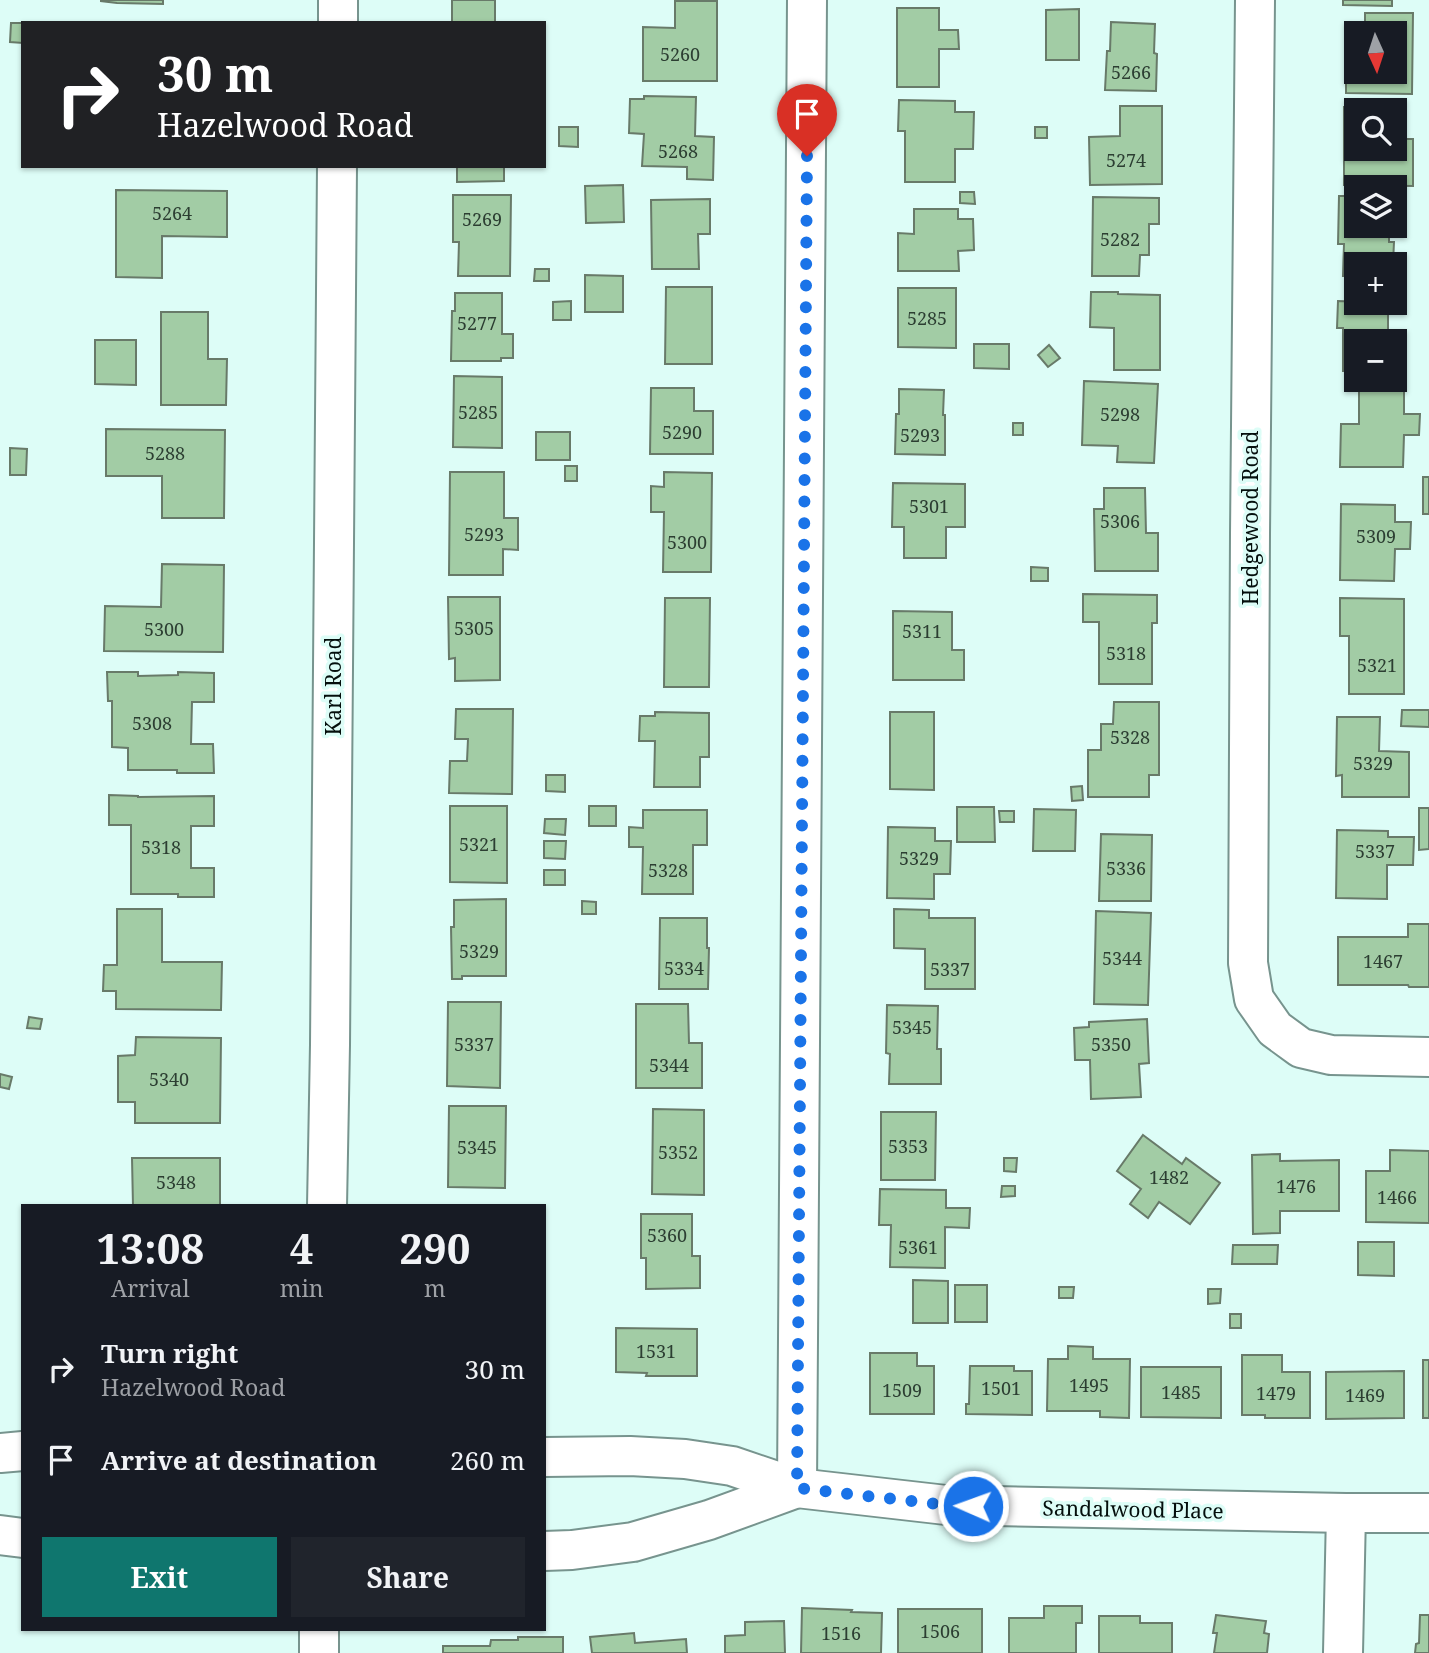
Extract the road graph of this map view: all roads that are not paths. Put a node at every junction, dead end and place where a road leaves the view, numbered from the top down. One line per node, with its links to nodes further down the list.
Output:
1 (338, 0): 4 (street)
2 (807, 0): 11 (street)
3 (1255, 0): 6 (street, Hedgewood Road)
4 (338, 21)
5 (337, 168): 7 (street, Karl Road)
6 (1429, 1057)
7 (327, 1204)
8 (21, 1451): 9 (street)
9 (0, 1452)
10 (546, 1457): 11 (street, Sandalwood Place)
11 (797, 1488): 12 (street, Sandalwood Place); 16 (street, Sandalwood Place)
12 (1346, 1513): 13 (street, Sandalwood Place); 19 (street)
13 (1429, 1513)
14 (0, 1535): 15 (street)
15 (21, 1538)
16 (546, 1551)
17 (319, 1631): 18 (street)
18 (319, 1653)
19 (1343, 1653)

